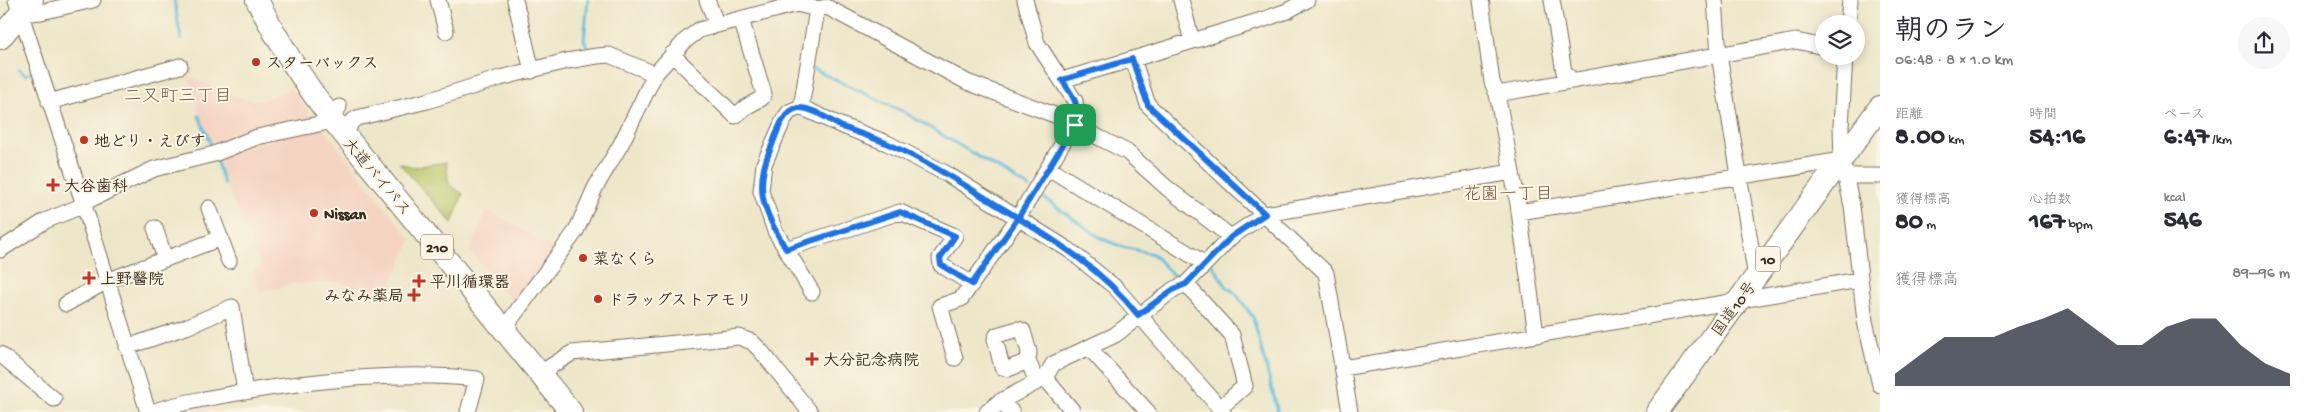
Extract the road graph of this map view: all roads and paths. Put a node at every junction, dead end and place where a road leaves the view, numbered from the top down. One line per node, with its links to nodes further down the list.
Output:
1 (93, 0): 14 (street)
2 (257, 0): 36 (highway, 大道バイパス / 210)
3 (273, 0): 36 (highway, 大道バイパス / 210)
4 (438, 0): 19 (street)
5 (515, 0): 28 (street)
6 (707, 0): 18 (street)
7 (1025, 0): 30 (street)
8 (1181, 0): 21 (street)
9 (1307, 0): 21 (street)
10 (1481, 0): 32 (street)
11 (1552, 0): 31 (street)
12 (1715, 0): 24 (street)
13 (1850, 0): 16 (street)
14 (23, 5): 20 (highway); 33 (street)
15 (821, 5): 17 (street); 35 (street); 37 (street)
16 (1849, 15)
17 (741, 20): 18 (street); 23 (street)
18 (717, 25): 23 (street)
19 (446, 32)
20 (0, 38)
21 (1192, 41): 25 (street)
22 (1815, 44): 24 (street)
23 (672, 54): 29 (street)
24 (1719, 55): 31 (street); 42 (street)
25 (1132, 59): 30 (street); 46 (street)
26 (1844, 65): 38 (street)
27 (180, 66): 33 (street)
28 (532, 71): 29 (street); 36 (street)
29 (655, 74): 65 (street)
30 (1062, 80): 37 (street)
31 (1573, 81): 32 (street)
32 (1497, 94): 40 (street)
33 (50, 102): 43 (street)
34 (1880, 107): 38 (highway, 国道10号 / 10)
35 (802, 108): 47 (street); 51 (street)
36 (342, 121): 43 (street); 65 (highway, 大道バイパス / 210)
37 (1075, 125): 39 (street); 49 (street)
38 (1844, 168): 41 (street); 42 (street); 56 (highway, 国道10号 / 10); 57 (street)
39 (1050, 169): 47 (street); 55 (street)
40 (1512, 172): 45 (street); 46 (street)
41 (1880, 176)
42 (1738, 177): 45 (street); 56 (street)
43 (84, 204): 52 (street); 58 (street)
44 (209, 208): 50 (street)
45 (1519, 212): 66 (street)
46 (1265, 214): 49 (street); 72 (street)
47 (1018, 218): 59 (street); 64 (street)
48 (154, 228): 53 (street)
49 (1231, 237): 55 (street)
50 (221, 238): 53 (street); 54 (street)
51 (786, 249): 59 (street); 61 (street)
52 (0, 250)
53 (165, 259): 58 (street)
54 (229, 261)
55 (1204, 263): 60 (street)
56 (1756, 277): 62 (highway, 国道10号 / 10)
57 (1859, 280): 62 (street); 75 (street)
58 (107, 281): 63 (street); 67 (street)
59 (972, 284): 70 (street)
60 (1186, 284): 64 (street); 80 (street)
61 (812, 292)
62 (1739, 299): 66 (street); 90 (highway, 国道10号 / 10)
63 (66, 304)
64 (1138, 315): 68 (street); 80 (street)
65 (509, 326): 73 (highway, 大道バイパス / 210)
66 (1536, 335): 72 (street)
67 (128, 347): 76 (street); 81 (street)
68 (1090, 348): 74 (street); 88 (street)
69 (0, 354): 77 (street)
70 (954, 358)
71 (1028, 361): 74 (street)
72 (1343, 368): 89 (street)
73 (544, 370): 83 (highway, 大道バイパス / 210); 84 (highway, 大道バイパス / 210); 85 (street)
74 (1041, 380): 78 (street); 79 (street)
75 (1880, 385)
76 (245, 392): 81 (street); 82 (street)
77 (54, 399)
78 (999, 402): 86 (street); 87 (street)
79 (1072, 410)
80 (1222, 410)
81 (150, 412)
82 (468, 412)
83 (571, 412)
84 (586, 412)
85 (810, 412)
86 (987, 412)
87 (1012, 412)
88 (1148, 412)
89 (1350, 412)
90 (1657, 412)

